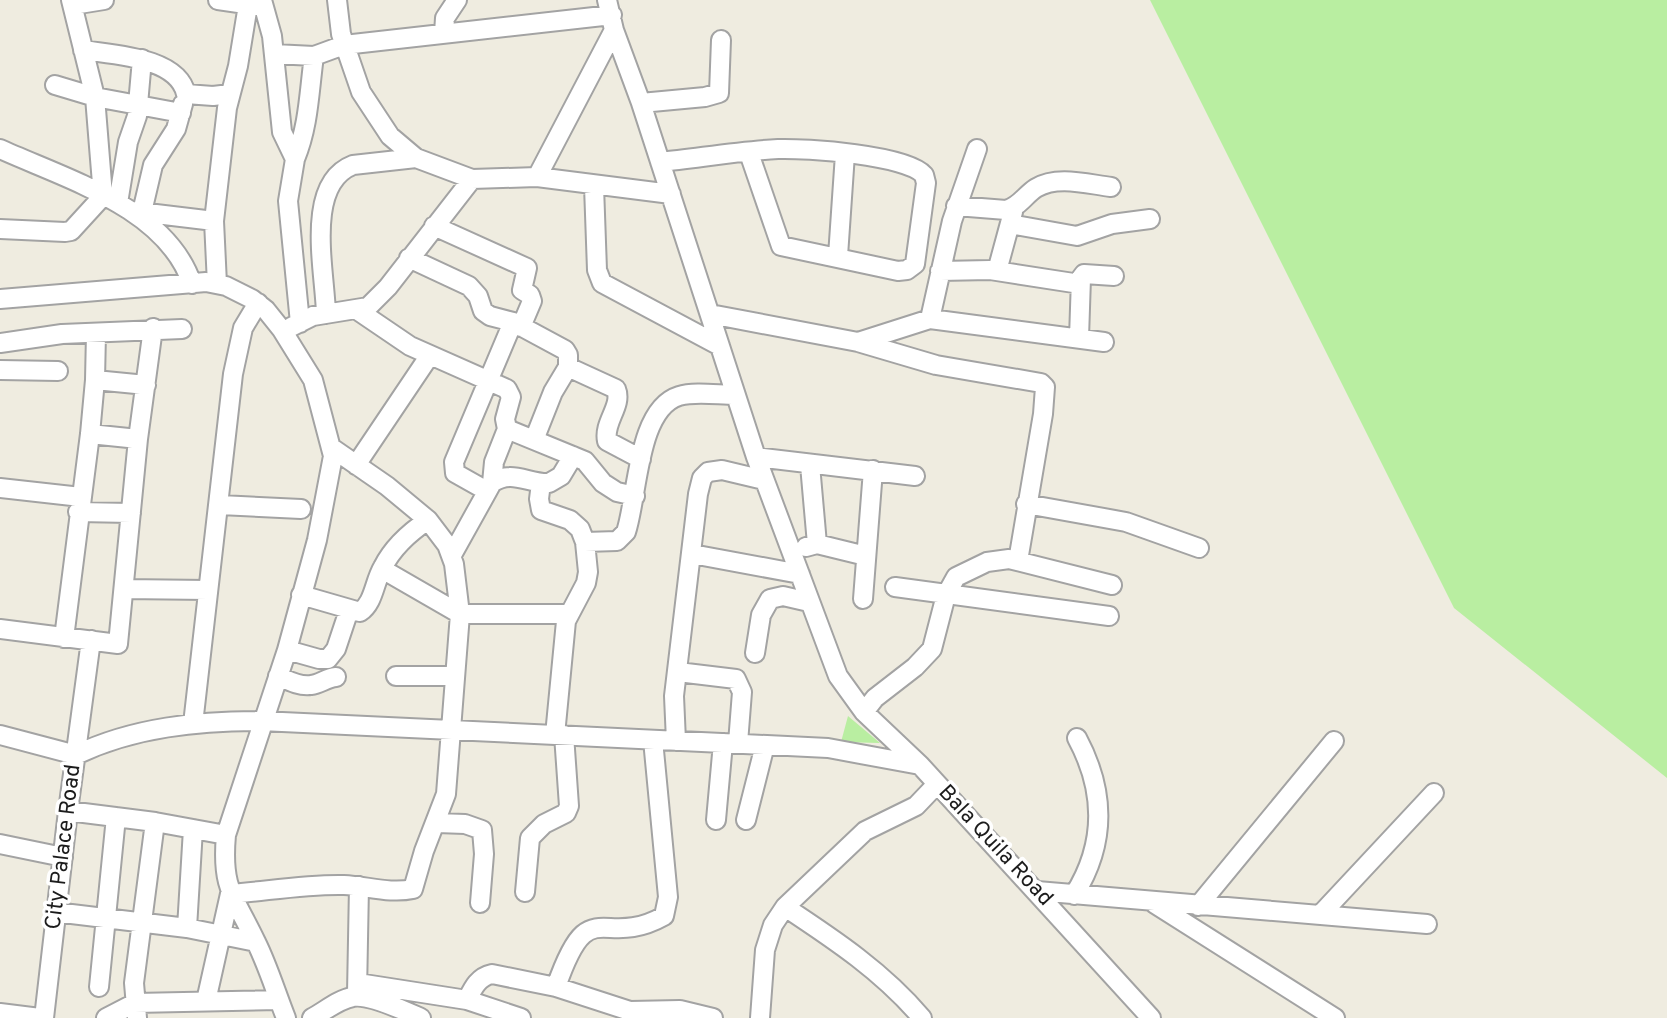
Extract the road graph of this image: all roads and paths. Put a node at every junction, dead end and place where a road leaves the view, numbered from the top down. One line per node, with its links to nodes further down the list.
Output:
1 (104, 0): 5 (street)
2 (218, 0): 6 (street)
3 (337, 0): 10 (street)
4 (457, 0): 8 (street)
5 (72, 2): 11 (street)
6 (258, 4): 12 (street); 17 (street)
7 (611, 15): 8 (street); 19 (street, Bala Quila Road); 29 (street)
8 (444, 33): 10 (street)
9 (721, 40): 19 (street)
10 (344, 45): 13 (street); 26 (street)
11 (83, 50): 14 (street); 18 (street)
12 (274, 54): 13 (street); 27 (street)
13 (314, 56): 27 (street)
14 (142, 59): 16 (street); 20 (street)
15 (55, 85): 18 (street)
16 (186, 94): 17 (street); 21 (street)
17 (230, 94): 38 (street)
18 (95, 97): 20 (street); 34 (street)
19 (641, 103): 28 (street, Bala Quila Road)
20 (138, 107): 21 (street); 34 (street)
21 (181, 113): 34 (street)
22 (0, 149): 34 (street)
23 (977, 149): 35 (street)
24 (749, 153): 25 (street); 28 (street); 41 (street)
25 (845, 154): 41 (street); 41 (street)
26 (416, 158): 30 (street); 52 (street)
27 (295, 159): 55 (street)
28 (660, 162): 33 (street, Bala Quila Road)
29 (537, 177): 30 (street); 31 (street)
30 (472, 179): 39 (street)
31 (594, 186): 33 (street); 65 (street)
32 (1111, 187): 36 (street)
33 (671, 194): 53 (street, Bala Quila Road)
34 (123, 205): 38 (street); 40 (street); 46 (street)
35 (956, 206): 36 (street); 43 (street)
36 (1012, 216): 37 (street); 44 (street)
37 (1150, 219)
38 (214, 221): 47 (street)
39 (434, 226): 42 (street); 56 (street)
40 (0, 229)
41 (838, 256)
42 (409, 258): 51 (street); 56 (street)
43 (940, 271): 44 (street); 54 (street)
44 (997, 271): 48 (street)
45 (1114, 276): 48 (street)
46 (192, 284): 47 (street); 49 (street)
47 (217, 284): 50 (street)
48 (1080, 284): 61 (street)
49 (0, 299)
50 (258, 303): 59 (street); 94 (street)
51 (357, 310): 52 (street); 66 (street)
52 (326, 314): 55 (street)
53 (710, 314): 62 (street); 65 (street, Bala Quila Road)
54 (930, 319): 61 (street); 62 (street)
55 (300, 323): 59 (street)
56 (517, 324): 67 (street); 72 (street)
57 (153, 328): 58 (street); 60 (street); 73 (street)
58 (182, 329)
59 (282, 330): 79 (street)
60 (96, 333): 64 (street); 71 (street)
61 (1079, 338): 63 (street)
62 (858, 342): 93 (street)
63 (1104, 342)
64 (0, 343)
65 (720, 346): 74 (street, Bala Quila Road)
66 (430, 355): 72 (street); 83 (street)
67 (568, 367): 78 (street); 82 (street)
68 (0, 370): 69 (street); 70 (street)
69 (58, 371)
70 (0, 378)
71 (95, 380): 73 (street); 76 (street)
72 (488, 382): 75 (street); 89 (street)
73 (146, 385): 77 (street)
74 (735, 395): 81 (street, Bala Quila Road); 82 (street)
75 (507, 429): 78 (street); 89 (street)
76 (90, 434): 77 (street); 92 (street)
77 (138, 439): 96 (street)
78 (534, 440): 80 (street)
79 (332, 448): 83 (street); 112 (street)
80 (573, 456): 88 (street); 91 (street)
81 (756, 457): 84 (street); 87 (street, Bala Quila Road)
82 (641, 459): 91 (street)
83 (356, 465): 97 (street)
84 (810, 465): 85 (street); 99 (street)
85 (873, 470): 86 (street); 104 (street)
86 (915, 476)
87 (764, 480): 101 (street, Bala Quila Road); 102 (street)
88 (541, 483): 89 (street); 98 (street)
89 (489, 487): 103 (street)
90 (0, 488): 92 (street)
91 (635, 496): 98 (street)
92 (79, 504): 96 (street); 121 (street)
93 (1026, 504): 100 (street); 105 (street)
94 (220, 505): 95 (street); 111 (street)
95 (301, 509)
96 (131, 513): 110 (street)
97 (428, 520): 103 (street); 106 (street)
98 (585, 542): 118 (street)
99 (817, 544): 101 (street); 104 (street)
100 (1199, 548)
101 (792, 551): 107 (street, Bala Quila Road)
102 (692, 554): 107 (street); 125 (street)
103 (452, 555): 117 (street)
104 (866, 556): 114 (street)
105 (1018, 561): 108 (street); 113 (street)
106 (382, 569): 116 (street); 117 (street)
107 (800, 574): 115 (street, Bala Quila Road)
108 (1112, 585)
109 (895, 587): 113 (street)
110 (124, 589): 111 (street); 122 (street)
111 (208, 590): 132 (street)
112 (301, 595): 116 (street); 123 (street)
113 (946, 595): 119 (street); 130 (street)
114 (863, 599)
115 (809, 602): 124 (street); 130 (street, Bala Quila Road)
116 (349, 610): 123 (street)
117 (460, 614): 118 (street); 128 (street)
118 (568, 614): 135 (street)
119 (1109, 616)
120 (0, 629): 121 (street)
121 (64, 638): 122 (street)
122 (91, 640): 142 (street)
123 (287, 650): 126 (street)
124 (755, 653)
125 (678, 672): 138 (street); 140 (street)
126 (278, 676): 129 (street); 131 (street)
127 (396, 676): 128 (street)
128 (455, 676): 133 (street)
129 (336, 677)
130 (864, 712): 143 (street, Bala Quila Road)
131 (261, 721): 132 (street); 133 (street); 153 (street)
132 (193, 724): 142 (street)
133 (452, 729): 135 (street); 151 (street)
134 (0, 735): 142 (street, City Palace Road)
135 (560, 735): 137 (street); 158 (street)
136 (1077, 738): 160 (street)
137 (653, 740): 138 (street); 174 (street)
138 (676, 741): 140 (street)
139 (1334, 741): 163 (street)
140 (731, 743): 141 (street); 148 (street)
141 (765, 745): 143 (street); 149 (street)
142 (76, 755): 146 (street, City Palace Road)
143 (920, 765): 144 (street, Bala Quila Road)
144 (937, 784): 157 (street, Bala Quila Road); 164 (street)
145 (1434, 793): 166 (street)
146 (68, 811): 147 (street); 155 (street, City Palace Road)
147 (116, 817): 150 (street); 167 (street)
148 (716, 820)
149 (746, 820)
150 (155, 822): 152 (street); 168 (street)
151 (437, 823): 156 (street); 162 (street)
152 (193, 829): 153 (street); 170 (street)
153 (226, 835): 159 (street)
154 (0, 844): 155 (street)
155 (63, 857): 165 (street, City Palace Road)
156 (359, 886): 159 (street); 175 (street)
157 (1037, 891): 160 (street); 189 (street, Bala Quila Road)
158 (525, 892)
159 (230, 894): 171 (street); 172 (street)
160 (1074, 895): 161 (street)
161 (1153, 902): 163 (street); 190 (street)
162 (480, 903)
163 (1198, 906): 166 (street)
164 (785, 907): 187 (street); 188 (street)
165 (55, 912): 167 (street); 181 (street, City Palace Road)
166 (1321, 914): 169 (street)
167 (105, 918): 168 (street); 173 (street)
168 (143, 923): 170 (street); 179 (street)
169 (1427, 924)
170 (187, 928): 171 (street)
171 (220, 935): 172 (street); 177 (street)
172 (256, 942): 178 (street)
173 (99, 987)
174 (556, 987): 176 (street); 186 (street)
175 (357, 989): 176 (street); 183 (street); 184 (street)
176 (467, 1000): 185 (street)
177 (206, 1001): 178 (street); 179 (street)
178 (282, 1009)
179 (136, 1011): 182 (street)
180 (0, 1013): 181 (street)
181 (42, 1018)
182 (106, 1018)
183 (312, 1018)
184 (421, 1018)
185 (521, 1018)
186 (713, 1018)
187 (760, 1018)
188 (922, 1018)
189 (1151, 1018)
190 (1335, 1018)

